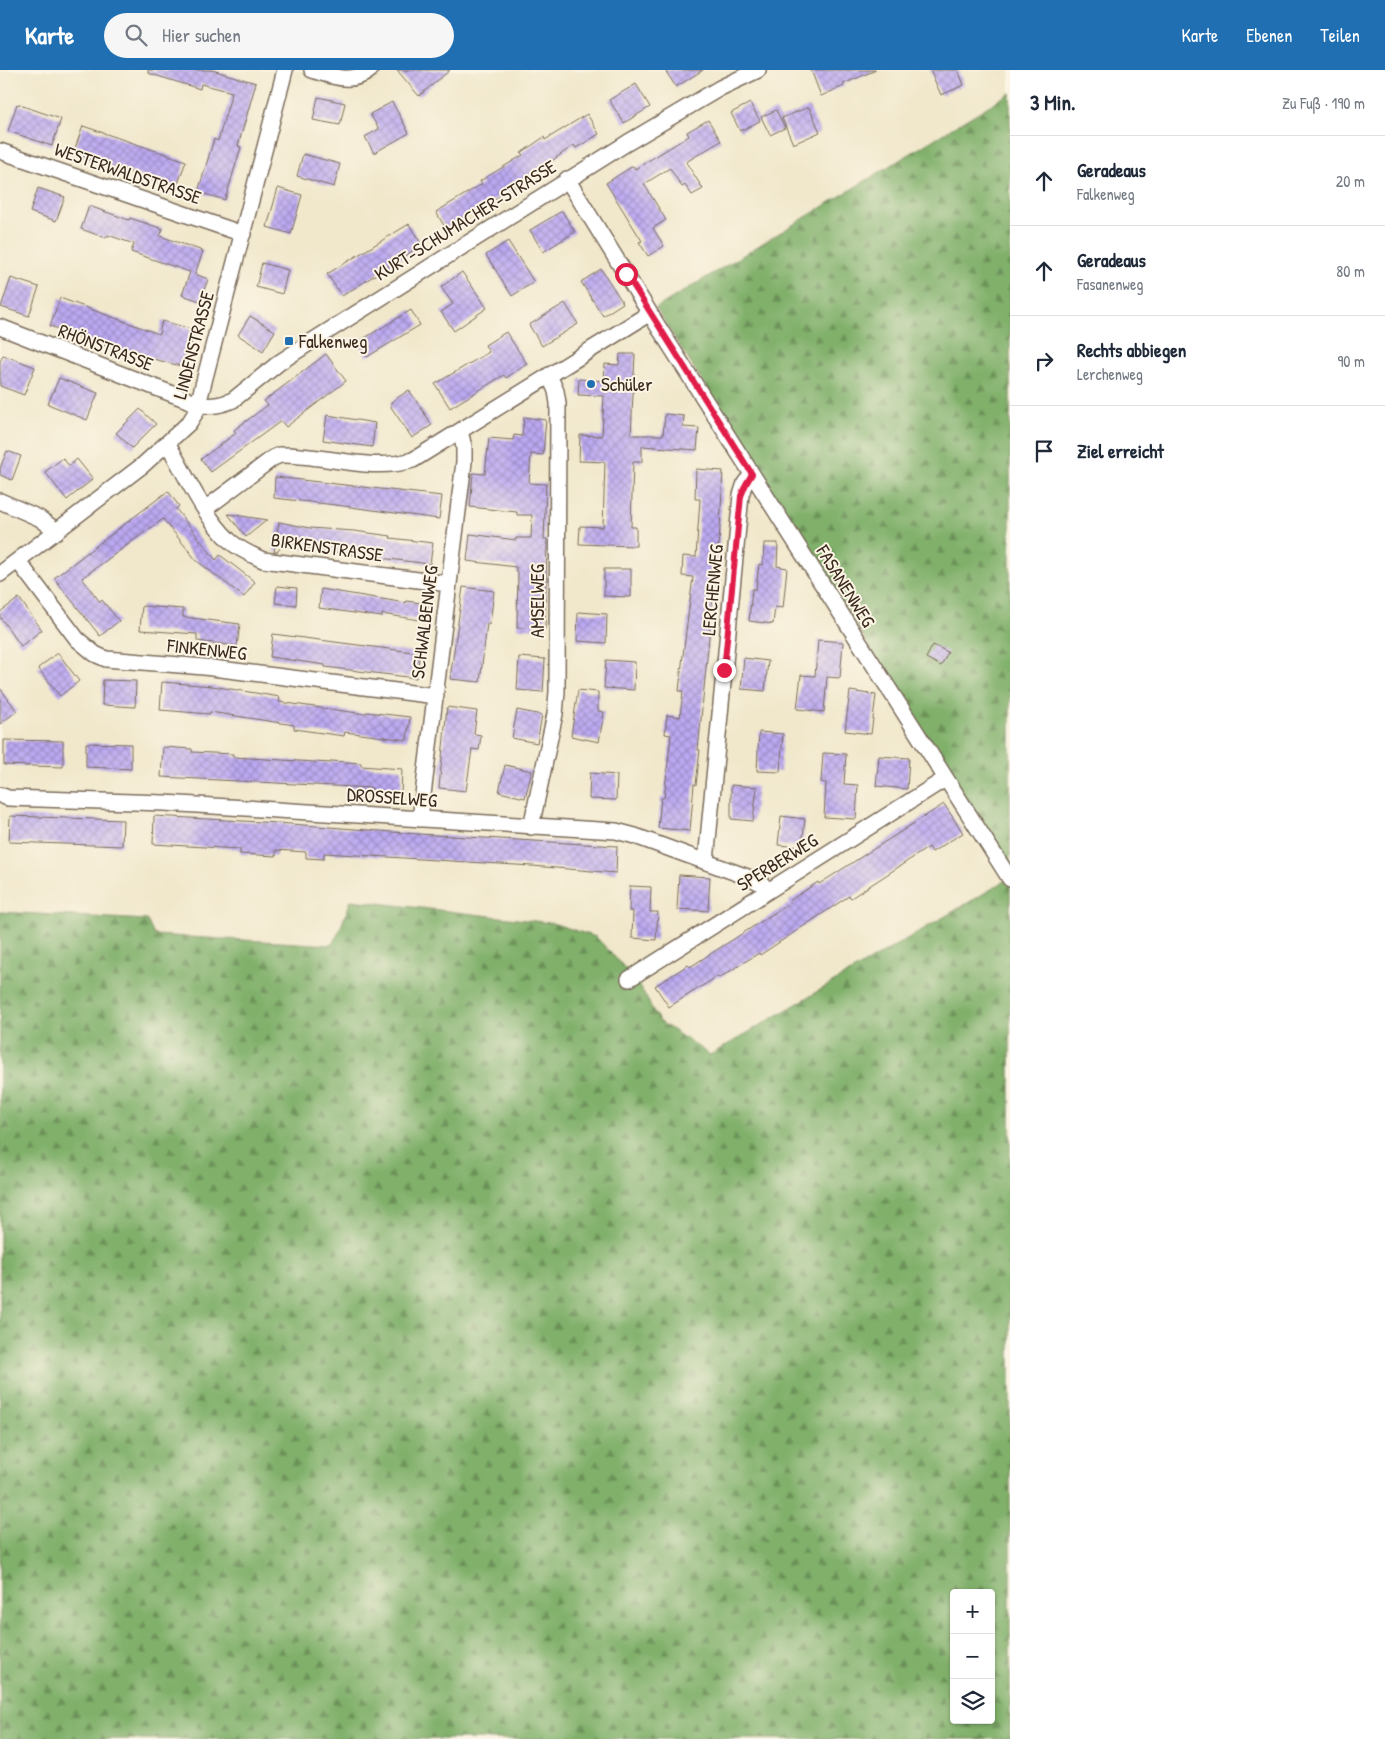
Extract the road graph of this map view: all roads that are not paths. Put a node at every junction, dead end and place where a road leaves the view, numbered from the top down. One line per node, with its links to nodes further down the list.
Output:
1 (285, 70): 7 (street, LINDENSTRASSE)
2 (312, 70): 3 (street)
3 (370, 70)
4 (758, 70): 6 (street, KURT-SCHUMACHER-STRASSE)
5 (0, 150): 7 (street, WESTERWALDSTRASSE)
6 (567, 179): 8 (street); 11 (street, KURT-SCHUMACHER-STRASSE)
7 (243, 234): 11 (street, LINDENSTRASSE)
8 (650, 313): 10 (street); 14 (street, FASANENWEG)
9 (0, 327): 11 (street, RHÖNSTRASSE)
10 (549, 375): 12 (street); 25 (street, AMSELWEG)
11 (198, 404): 13 (street, LINDENSTRASSE)
12 (460, 430): 16 (street); 20 (street, SCHWALBENWEG)
13 (168, 444): 16 (street, BIRKENSTRASSE); 17 (street, LINDENSTRASSE)
14 (752, 474): 22 (street, FASANENWEG); 26 (street, LERCHENWEG)
15 (0, 501): 17 (street)
16 (205, 509): 20 (street, BIRKENSTRASSE)
17 (57, 531): 18 (street, LINDENSTRASSE)
18 (18, 561): 19 (street, LINDENSTRASSE); 21 (street, FINKENWEG)
19 (0, 574)
20 (449, 584): 21 (street, SCHWALBENWEG)
21 (436, 696): 24 (street, SCHWALBENWEG)
22 (945, 779): 27 (street, FASANENWEG); 28 (street, SPERBERWEG)
23 (0, 795): 24 (street, DROSSELWEG)
24 (420, 819): 25 (street, DROSSELWEG)
25 (531, 826): 26 (street, DROSSELWEG)
26 (706, 861): 28 (street, DROSSELWEG)
27 (1010, 879)
28 (768, 891): 29 (street, SPERBERWEG)
29 (628, 979)

